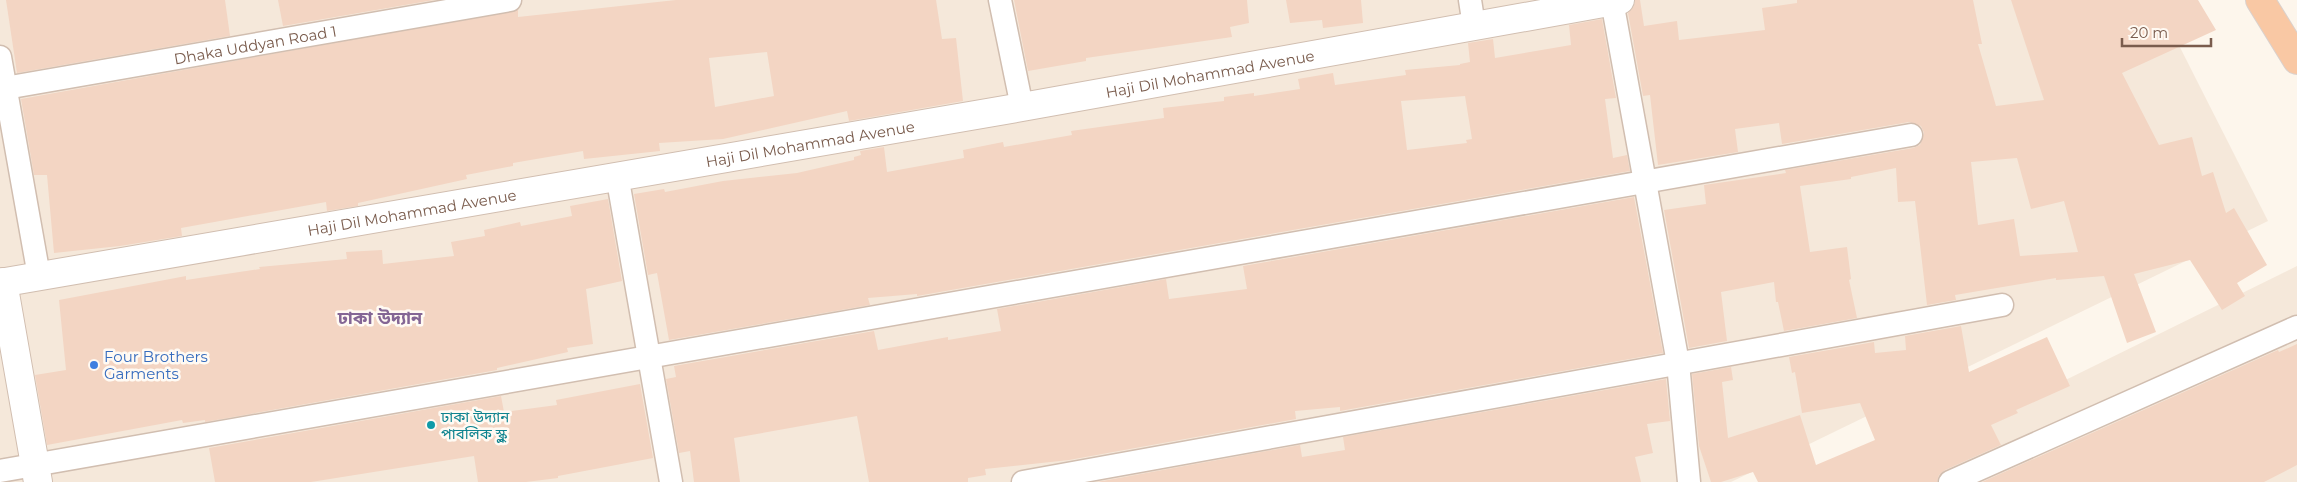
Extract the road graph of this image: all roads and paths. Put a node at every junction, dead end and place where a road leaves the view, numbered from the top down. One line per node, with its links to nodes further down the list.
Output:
1 (510, 0): 9 (street, Dhaka Uddyan Road 1)
2 (1000, 0): 10 (street)
3 (1470, 0): 6 (street)
4 (2260, 0): 8 (highway)
5 (1616, 1): 6 (street, Haji Dil Mohammad Avenue); 13 (street)
6 (1474, 26): 10 (street, Haji Dil Mohammad Avenue)
7 (0, 57): 9 (street)
8 (2297, 60)
9 (3, 89): 14 (street)
10 (1022, 107): 12 (street, Haji Dil Mohammad Avenue)
11 (1911, 135): 13 (street)
12 (617, 175): 14 (street, Haji Dil Mohammad Avenue); 18 (street)
13 (1646, 182): 18 (street); 19 (street)
14 (39, 276): 15 (street, Haji Dil Mohammad Avenue)
15 (2, 283): 21 (street)
16 (2002, 305): 19 (street)
17 (2297, 327): 25 (street)
18 (650, 357): 21 (street); 22 (street)
19 (1678, 363): 23 (street); 24 (street)
20 (0, 471): 21 (street)
21 (37, 473)
22 (671, 482)
23 (1024, 482)
24 (1689, 482)
25 (1950, 482)

